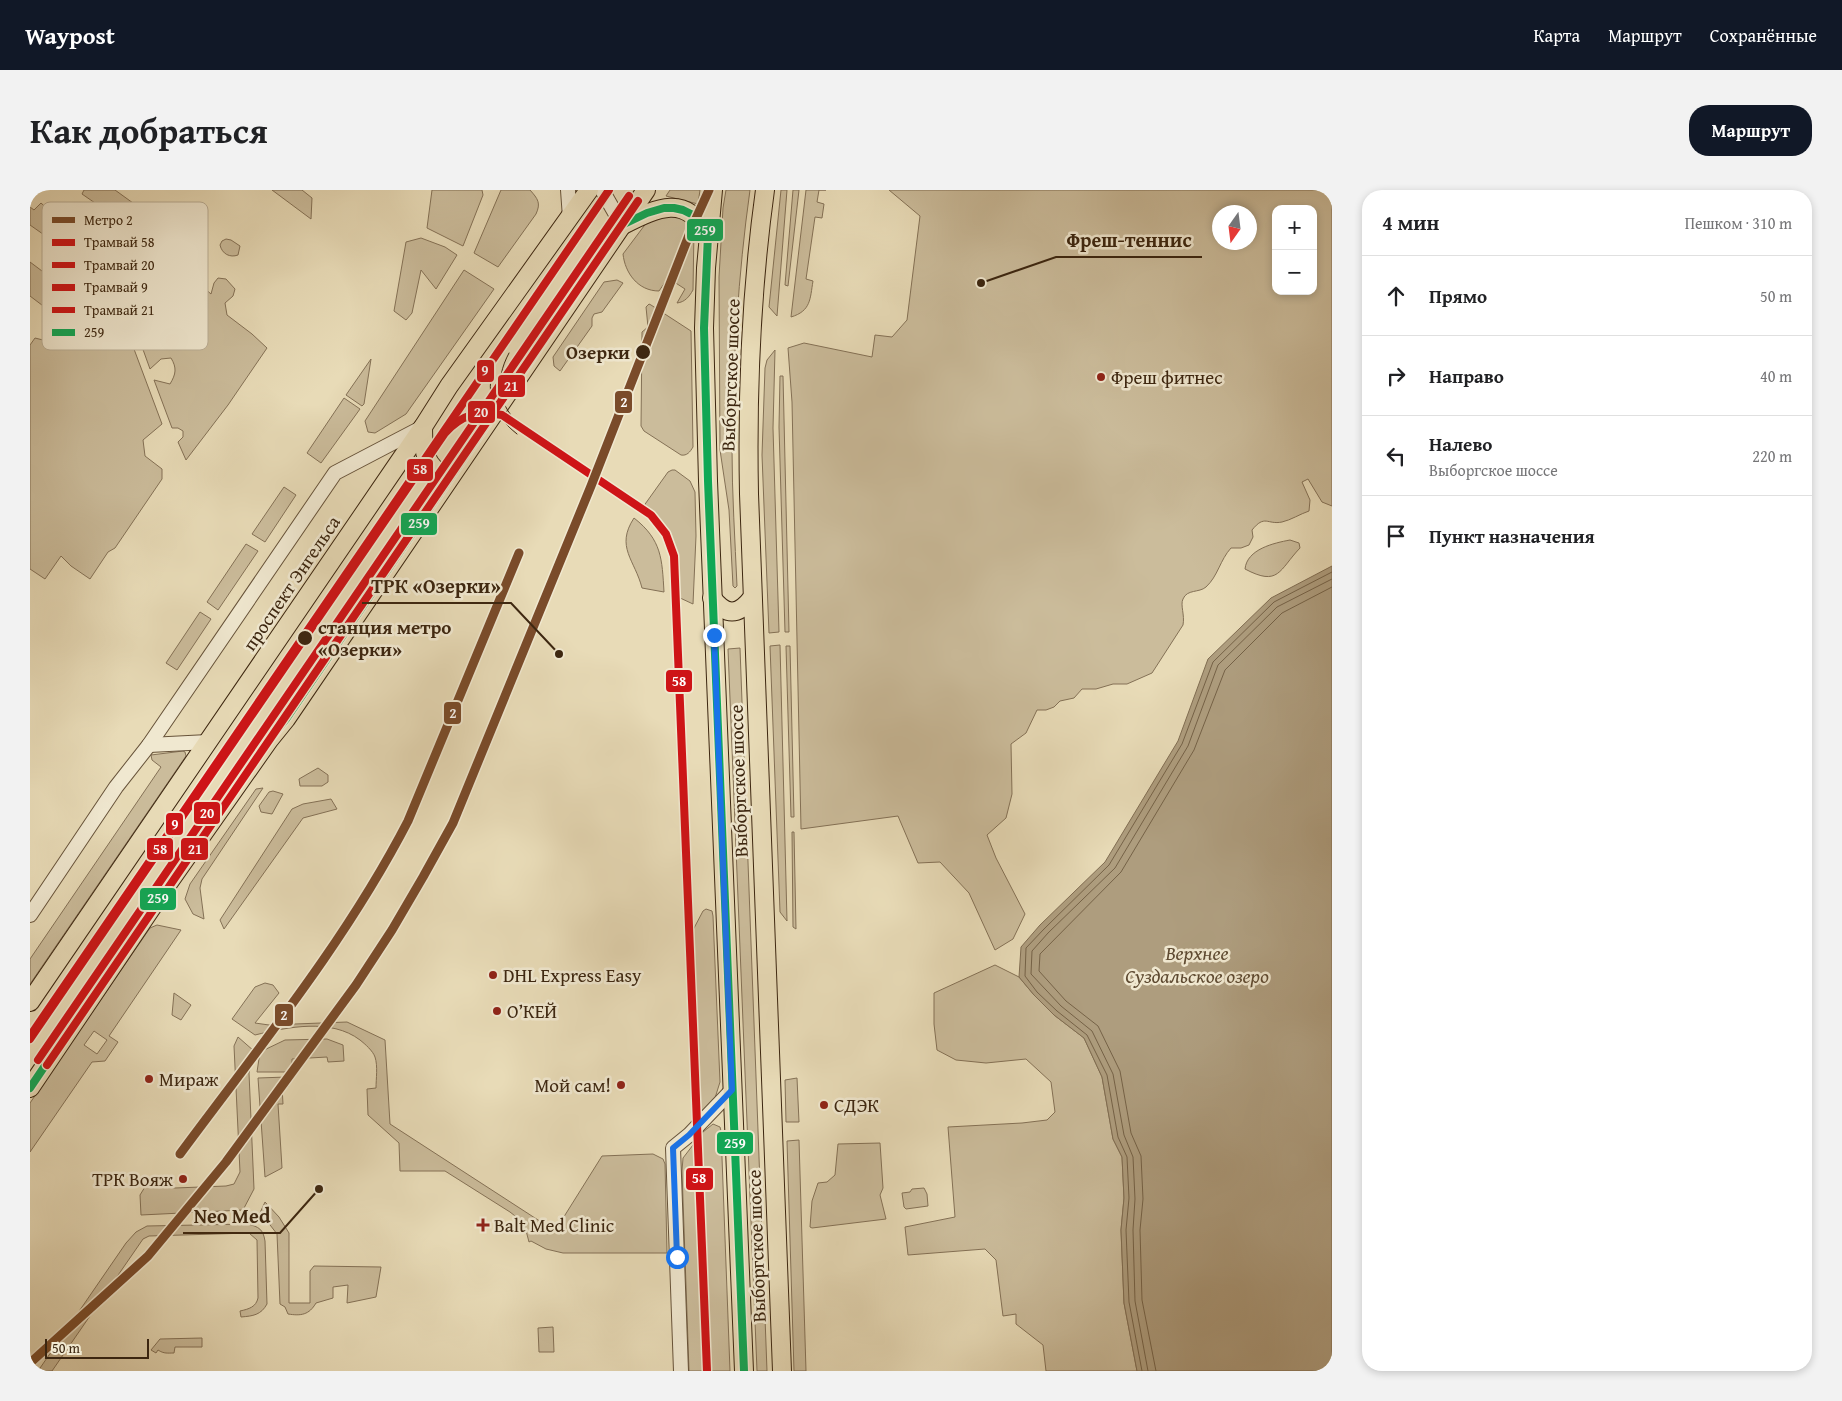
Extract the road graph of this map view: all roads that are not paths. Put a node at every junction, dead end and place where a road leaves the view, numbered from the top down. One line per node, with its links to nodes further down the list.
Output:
1 (568, 190): 7 (street)
2 (589, 190): 7 (main road, проспект Энгельса)
3 (602, 190): 8 (street)
4 (646, 190): 8 (main road)
5 (712, 190): 9 (main road, Выборгское шоссе)
6 (765, 190): 13 (main road, Выборгское шоссе)
7 (570, 218): 10 (main road, проспект Энгельса)
8 (622, 225): 9 (main road); 11 (main road)
9 (708, 235): 12 (main road, Выборгское шоссе)
10 (423, 427): 11 (main road); 14 (main road, проспект Энгельса); 15 (street)
11 (447, 480): 18 (main road)
12 (712, 598): 13 (main road); 19 (main road, Выборгское шоссе)
13 (752, 598): 22 (main road, Выборгское шоссе)
14 (208, 742): 15 (street); 17 (main road, проспект Энгельса)
15 (149, 745): 16 (street)
16 (30, 915)
17 (30, 1002)
18 (30, 1088)
19 (732, 1090): 20 (street); 21 (main road, Выборгское шоссе)
20 (681, 1371)
21 (744, 1371)
22 (782, 1371)

